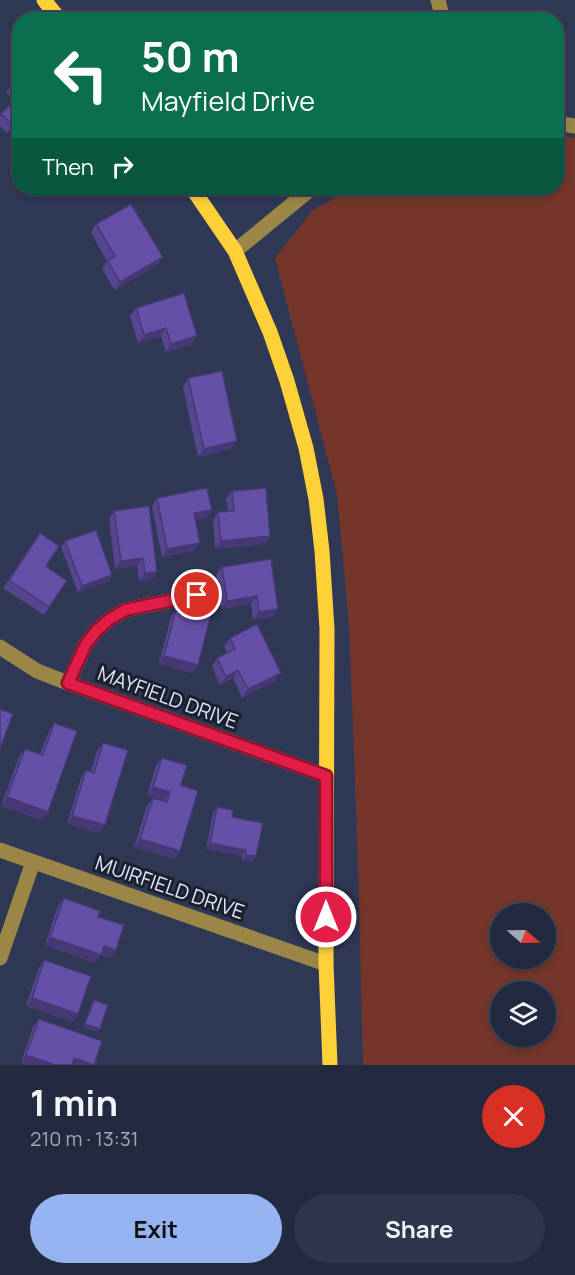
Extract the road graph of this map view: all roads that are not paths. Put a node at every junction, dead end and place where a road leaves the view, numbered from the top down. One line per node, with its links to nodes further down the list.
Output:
1 (44, 0): 2 (main road)
2 (54, 12)
3 (197, 195): 5 (main road)
4 (303, 195): 5 (street)
5 (235, 251): 9 (main road)
6 (197, 595): 8 (street)
7 (0, 647): 8 (street, MAYFIELD DRIVE)
8 (68, 683): 9 (street, MAYFIELD DRIVE)
9 (326, 776): 13 (main road)
10 (0, 850): 11 (street, MUIRFIELD DRIVE)
11 (33, 862): 12 (street); 13 (street, MUIRFIELD DRIVE)
12 (0, 958)
13 (326, 964): 14 (main road)
14 (330, 1065)

